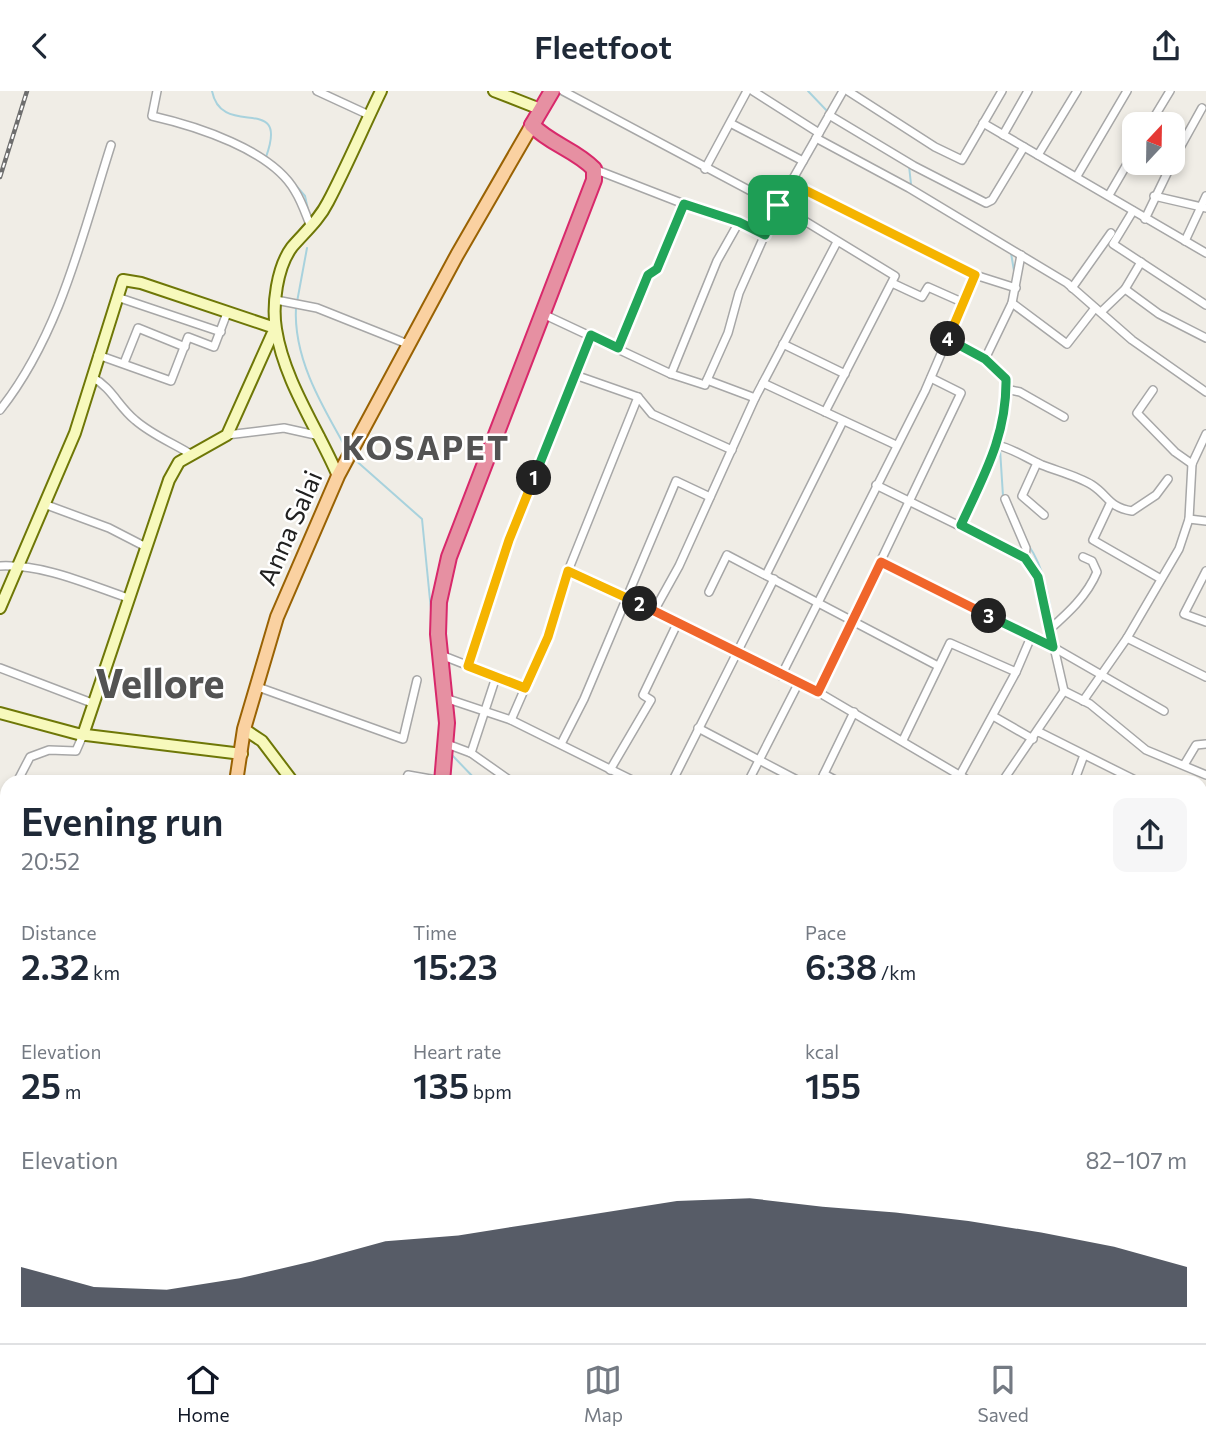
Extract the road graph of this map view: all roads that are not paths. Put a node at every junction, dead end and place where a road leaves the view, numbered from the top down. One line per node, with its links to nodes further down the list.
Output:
1 (157, 91): 46 (street)
2 (317, 91): 19 (street)
3 (381, 91): 19 (street)
4 (494, 91): 16 (street)
5 (541, 91): 16 (highway, Anna Salai)
6 (552, 91): 23 (highway, Anna Salai)
7 (563, 91): 32 (street)
8 (747, 91): 22 (street)
9 (753, 91): 24 (street)
10 (846, 91): 20 (street); 21 (street)
11 (1002, 91): 21 (street)
12 (1028, 91): 25 (street)
13 (1077, 91): 29 (street)
14 (1127, 91): 35 (street)
15 (1170, 91): 18 (street)
16 (535, 107): 23 (highway, Anna Salai)
17 (1205, 107): 26 (street)
18 (1157, 112)
19 (369, 115): 46 (street)
20 (829, 115): 24 (street); 28 (street)
21 (984, 123): 25 (street)
22 (732, 124): 30 (street); 32 (street)
23 (532, 125): 31 (highway); 73 (main road, Anna Salai)
24 (817, 135): 30 (street); 52 (street)
25 (1003, 135): 28 (street)
26 (1185, 141)
27 (111, 145): 91 (street)
28 (1024, 147): 29 (street)
29 (1038, 155): 35 (street)
30 (803, 161): 36 (street)
31 (594, 169): 40 (street); 66 (highway)
32 (705, 169): 41 (street)
33 (1122, 173): 37 (street)
34 (1165, 175): 38 (street)
35 (1077, 176): 37 (street)
36 (791, 183): 41 (street); 54 (street)
37 (1109, 195): 43 (street)
38 (1154, 196): 42 (street); 44 (street)
39 (1206, 196): 42 (street)
40 (684, 204): 45 (street); 75 (street)
41 (778, 205): 48 (street); 50 (street)
42 (1204, 207): 49 (street)
43 (1133, 211): 44 (street); 53 (street)
44 (1145, 219): 49 (street)
45 (739, 222): 48 (street); 79 (street)
46 (311, 227): 60 (street)
47 (1111, 233): 57 (street)
48 (765, 235): 84 (street)
49 (1185, 241): 51 (street)
50 (837, 242): 55 (street); 72 (street)
51 (1206, 253)
52 (1021, 255): 56 (street); 57 (street)
53 (1141, 262): 58 (street); 63 (street)
54 (975, 275): 56 (street); 61 (street)
55 (892, 283): 61 (street); 80 (street)
56 (1016, 288): 62 (street)
57 (1072, 288): 64 (street)
58 (1125, 289): 64 (street); 70 (street)
59 (117, 297): 65 (street); 68 (street); 76 (street)
60 (282, 301): 67 (street); 73 (street)
61 (964, 303): 71 (street)
62 (1012, 303): 64 (street); 77 (street)
63 (1206, 305)
64 (1098, 310): 88 (street)
65 (227, 313): 67 (street); 68 (street)
66 (542, 314): 69 (street); 141 (highway)
67 (275, 328): 96 (street); 97 (street)
68 (221, 332): 74 (street)
69 (591, 335): 75 (street); 81 (street)
70 (1206, 338)
71 (948, 339): 77 (street); 83 (street)
72 (783, 344): 80 (street); 85 (street)
73 (410, 345): 104 (main road, Anna Salai)
74 (185, 347): 78 (street); 78 (street)
75 (618, 348): 79 (street)
76 (98, 355): 78 (street); 82 (street)
77 (985, 359): 86 (street)
78 (124, 363)
79 (671, 374): 84 (street)
80 (845, 374): 92 (street)
81 (575, 375): 89 (street); 142 (street)
82 (92, 377): 101 (street); 110 (street)
83 (931, 378): 98 (street); 109 (street)
84 (707, 380): 90 (street)
85 (763, 383): 90 (street); 92 (street)
86 (1006, 389): 93 (street); 99 (street)
87 (1153, 390): 103 (street)
88 (1206, 392)
89 (638, 397): 100 (street); 122 (street)
90 (755, 398): 100 (street)
91 (0, 411)
92 (825, 412): 94 (street)
93 (1064, 417)
94 (843, 421): 98 (street); 124 (street)
95 (1206, 434): 103 (street)
96 (227, 435): 97 (street); 101 (street)
97 (321, 436): 104 (street)
98 (896, 445): 106 (street)
99 (997, 445): 102 (street); 115 (street)
100 (732, 450): 107 (street)
101 (192, 455): 116 (street)
102 (1037, 463): 111 (street); 112 (street)
103 (1192, 464): 113 (street)
104 (338, 476): 152 (main road, Anna Salai)
105 (1168, 479): 111 (street)
106 (876, 485): 109 (street); 130 (street)
107 (710, 497): 128 (street); 132 (street)
108 (1005, 499): 118 (street)
109 (910, 502): 115 (street); 119 (street)
110 (44, 504): 116 (street); 120 (street)
111 (1110, 504): 126 (street)
112 (1044, 515)
113 (1189, 519): 114 (street); 126 (street)
114 (1206, 521)
115 (961, 525): 118 (street)
116 (144, 546): 129 (street)
117 (1083, 557): 136 (street)
118 (1025, 558): 136 (street)
119 (881, 562): 133 (street); 137 (street)
120 (18, 565): 121 (street); 129 (street); 131 (street)
121 (0, 566)
122 (568, 571): 128 (street); 153 (street)
123 (1206, 571): 134 (street)
124 (766, 575): 125 (street); 127 (street)
125 (774, 579): 130 (street); 140 (street)
126 (1161, 579): 138 (street)
127 (709, 592)
128 (625, 597): 132 (street); 172 (street)
129 (128, 598): 158 (street)
130 (818, 603): 133 (street); 147 (street)
131 (0, 608)
132 (654, 611): 135 (street)
133 (853, 621): 143 (street); 155 (street)
134 (1206, 622)
135 (677, 624): 140 (street); 179 (street)
136 (1049, 629): 139 (street)
137 (1031, 636): 139 (street); 145 (street)
138 (1127, 638): 146 (street); 149 (street)
139 (1053, 647): 146 (street); 154 (street)
140 (736, 653): 147 (street); 166 (street)
141 (439, 654): 142 (street); 156 (highway)
142 (468, 666): 148 (street)
143 (938, 666): 145 (street); 170 (street)
144 (0, 668): 158 (street)
145 (1016, 672): 163 (street)
146 (1101, 673): 157 (street); 160 (street)
147 (781, 676): 151 (street)
148 (496, 677): 153 (street); 159 (street)
149 (1206, 677)
150 (417, 680): 152 (street)
151 (797, 684): 155 (street); 177 (street)
152 (255, 686): 167 (main road, Anna Salai)
153 (525, 688): 165 (street)
154 (1064, 691): 157 (street); 169 (street)
155 (818, 692): 161 (street)
156 (443, 698): 159 (street); 171 (highway)
157 (1083, 701): 178 (street)
158 (92, 703): 168 (street)
159 (488, 710): 165 (street); 174 (street)
160 (1164, 711)
161 (854, 712): 170 (street); 180 (street)
162 (0, 713): 168 (street)
163 (993, 716): 169 (street); 191 (street)
164 (0, 720): 168 (street)
165 (511, 720): 172 (street)
166 (698, 728): 177 (street); 187 (street)
167 (244, 729): 175 (main road, Anna Salai); 183 (street)
168 (78, 734): 175 (street); 181 (street)
169 (1036, 736): 176 (street); 192 (street)
170 (903, 740): 190 (street)
171 (447, 744): 174 (street); 184 (highway)
172 (561, 744): 179 (street)
173 (1206, 744): 178 (street)
174 (471, 753): 185 (street)
175 (242, 754): 182 (main road, Anna Salai)
176 (1084, 755): 193 (street); 194 (street)
177 (759, 758): 188 (street); 189 (street)
178 (1184, 765): 195 (street)
179 (610, 770): 186 (street)
180 (824, 774)
181 (21, 775)
182 (238, 775)
183 (288, 775)
184 (443, 775)
185 (502, 775)
186 (621, 775)
187 (675, 775)
188 (751, 775)
189 (788, 775)
190 (955, 775)
191 (959, 775)
192 (1007, 775)
193 (1077, 775)
194 (1125, 775)
195 (1206, 775)

